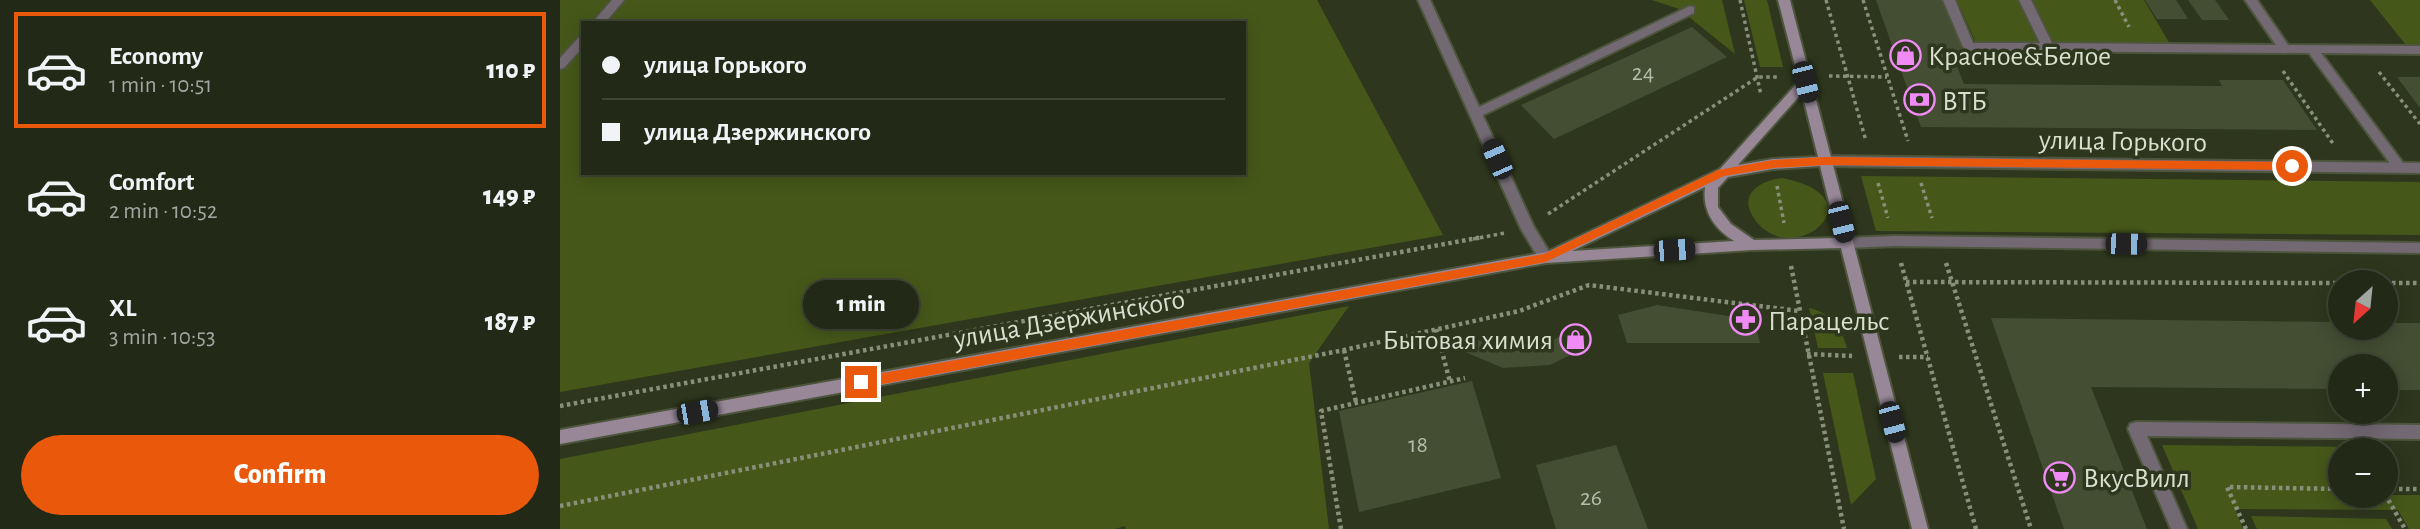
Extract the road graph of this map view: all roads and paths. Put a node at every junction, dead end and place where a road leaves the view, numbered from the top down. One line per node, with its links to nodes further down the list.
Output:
1 (618, 0): 10 (street)
2 (1424, 0): 21 (street)
3 (1740, 0): 19 (path)
4 (1784, 0): 20 (main road)
5 (1826, 0): 26 (path)
6 (1949, 0): 12 (street)
7 (2025, 0): 12 (street)
8 (2251, 0): 14 (street)
9 (1690, 10): 21 (street)
10 (600, 21)
11 (581, 42): 18 (street)
12 (2048, 47): 13 (street)
13 (2268, 49): 14 (street); 24 (path)
14 (2285, 49): 15 (street)
15 (2312, 49): 16 (street); 28 (street)
16 (2361, 49): 17 (street); 23 (path)
17 (2420, 50)
18 (560, 65)
19 (1758, 77): 22 (path); 31 (path)
20 (1805, 82): 22 (main road, улица Дзержинского); 25 (main road)
21 (1477, 113): 31 (street)
22 (1766, 123): 30 (main road, улица Дзержинского)
23 (2420, 124)
24 (2338, 151)
25 (1825, 161): 26 (street, улица Горького); 27 (main road, улица Дзержинского); 33 (main road)
26 (1872, 162): 28 (street, улица Горького); 32 (path)
27 (1773, 164): 30 (main road, улица Дзержинского); 35 (path)
28 (2400, 167): 29 (street, улица Горького)
29 (2420, 167)
30 (1721, 173): 34 (main road); 37 (main road, улица Дзержинского)
31 (1528, 229): 37 (street); 50 (path)
32 (1895, 241): 33 (street); 36 (street); 38 (path)
33 (1846, 243): 35 (main road, улица Дзержинского); 46 (main road)
34 (1752, 245): 35 (main road, улица Дзержинского); 37 (main road, улица Дзержинского)
35 (1788, 245): 42 (path)
36 (2420, 248)
37 (1546, 258): 52 (main road, улица Дзержинского)
38 (1906, 282): 39 (path); 61 (path)
39 (2328, 283)
40 (2398, 283): 41 (path)
41 (2420, 283)
42 (1800, 311): 43 (path); 45 (path)
43 (1436, 329): 44 (path); 48 (path)
44 (1344, 350): 49 (path); 56 (path)
45 (1807, 354): 46 (path); 59 (path)
46 (1876, 357): 60 (main road)
47 (1465, 378): 48 (path)
48 (1450, 382): 49 (path)
49 (1356, 402): 58 (path)
50 (560, 406)
51 (2420, 432): 62 (street)
52 (560, 437)
53 (2328, 489): 63 (path)
54 (2420, 489): 55 (path)
55 (2398, 491)
56 (560, 506)
57 (2394, 508): 64 (path)
58 (1341, 529)
59 (1844, 529)
60 (1920, 529)
61 (1976, 529)
62 (2179, 529)
63 (2246, 529)
64 (2405, 529)

